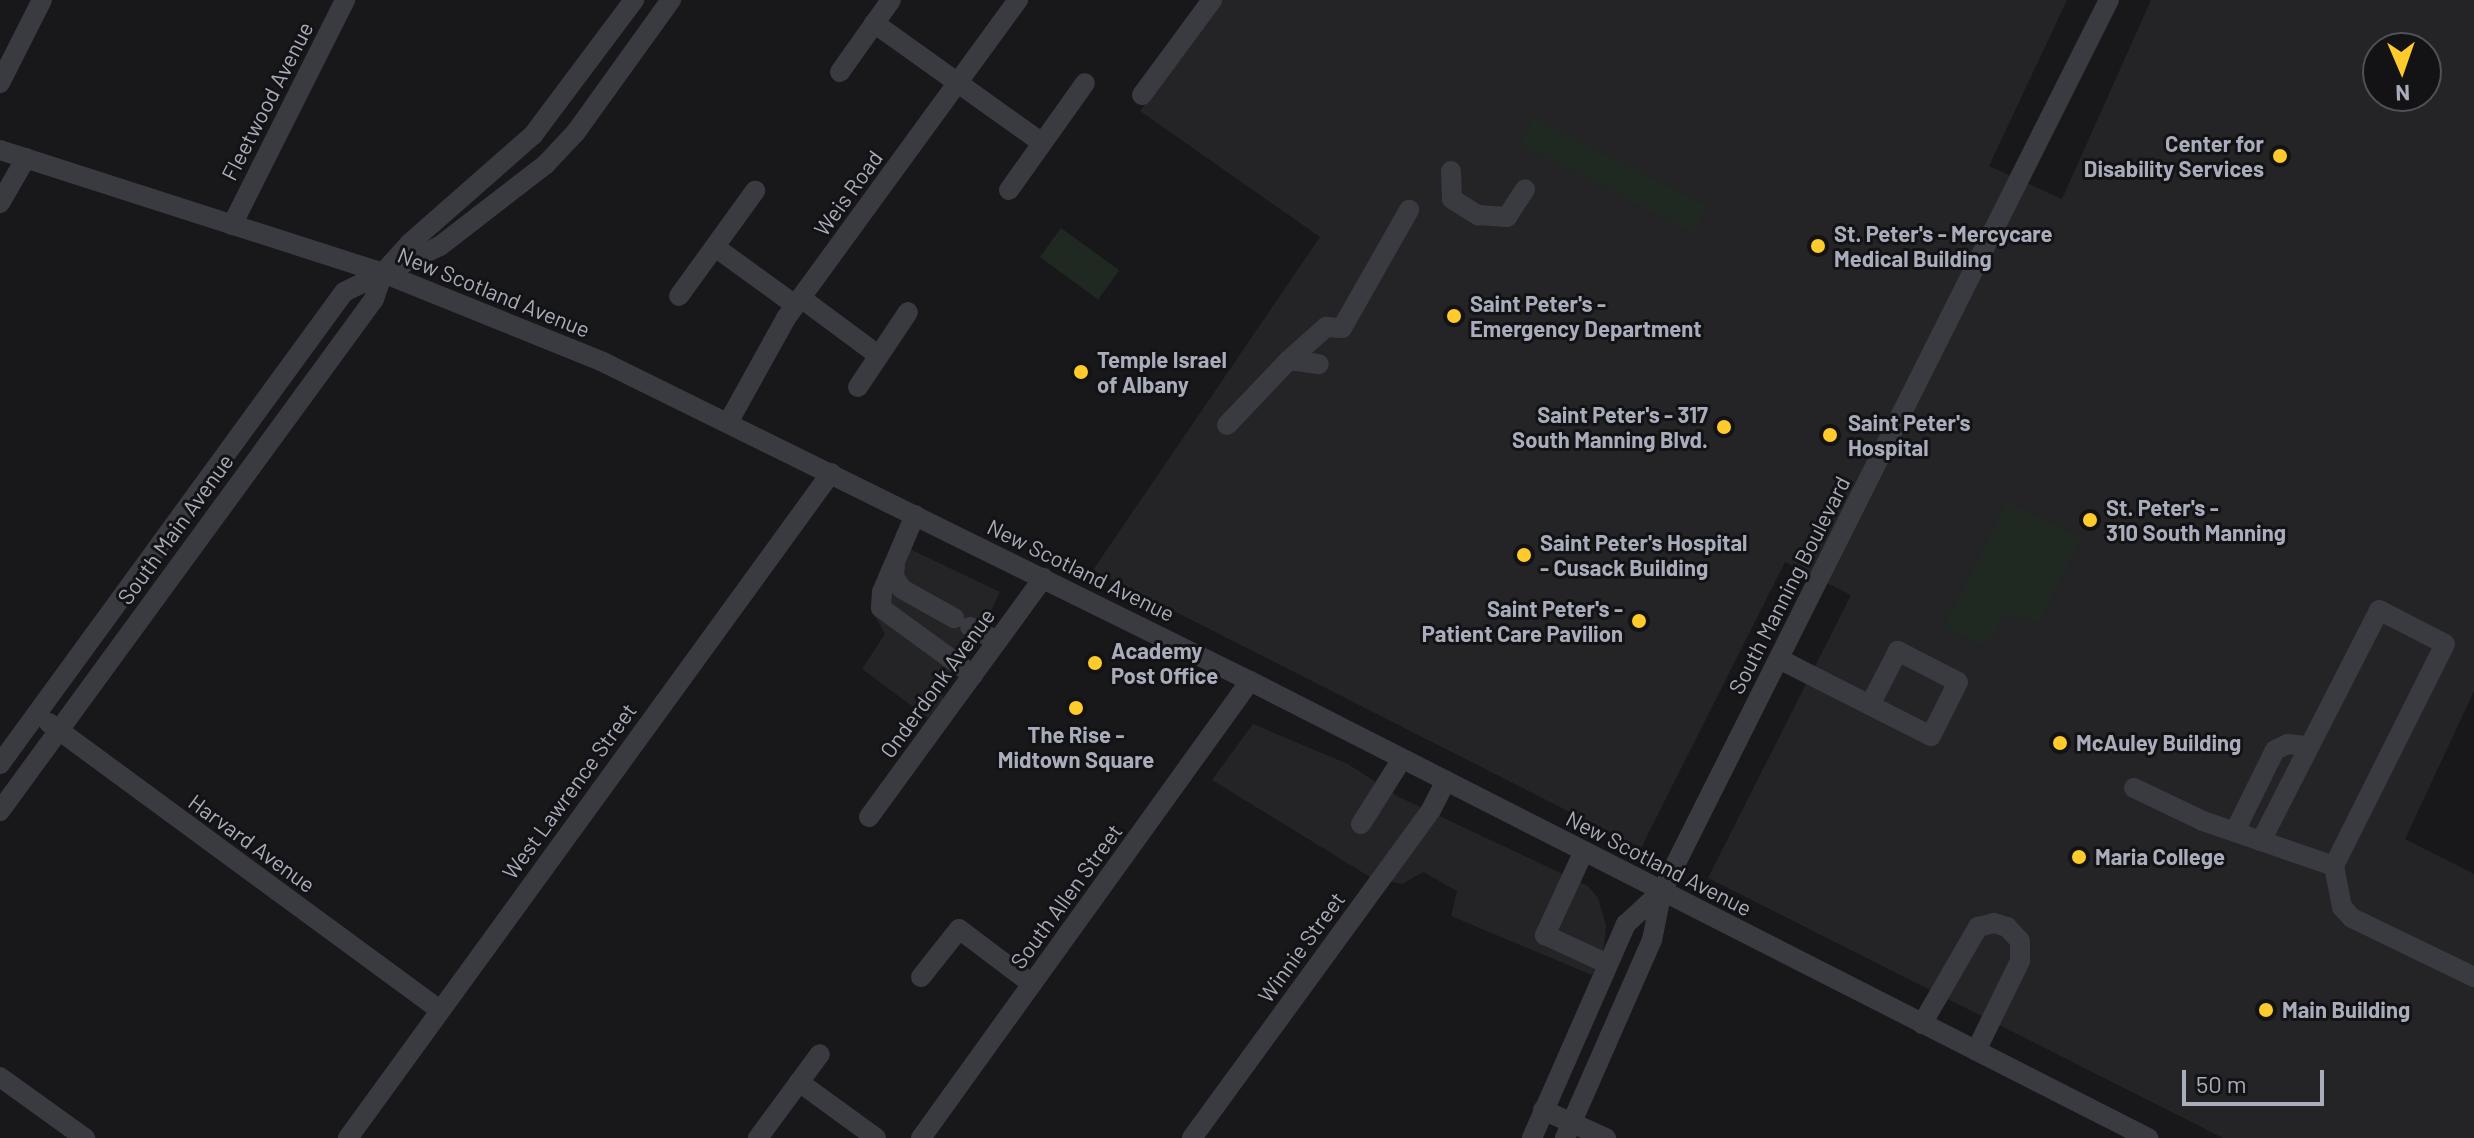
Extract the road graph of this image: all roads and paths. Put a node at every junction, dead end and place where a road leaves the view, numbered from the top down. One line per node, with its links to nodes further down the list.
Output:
1 (42, 0): 13 (street)
2 (345, 0): 26 (street, Fleetwood Avenue)
3 (634, 0): 10 (street, South Main Avenue)
4 (671, 0): 11 (street, South Main Avenue)
5 (891, 0): 9 (street)
6 (1018, 0): 14 (street, Weis Road)
7 (1212, 0): 16 (street)
8 (2109, 0): 45 (street, South Manning Boulevard)
9 (874, 23): 12 (street); 14 (street)
10 (609, 35): 11 (street); 28 (street, South Main Avenue)
11 (633, 52): 28 (street, South Main Avenue)
12 (840, 72)
13 (0, 83)
14 (958, 83): 17 (street); 30 (street, Weis Road)
15 (1085, 83): 17 (street)
16 (1142, 95)
17 (1042, 143): 22 (street)
18 (0, 150): 19 (street, New Scotland Avenue)
19 (26, 158): 24 (street); 26 (street, New Scotland Avenue)
20 (1451, 171): 21 (street)
21 (1525, 189)
22 (1009, 190)
23 (755, 191): 27 (street)
24 (0, 203)
25 (1409, 210): 33 (street)
26 (232, 225): 28 (street, New Scotland Avenue)
27 (715, 247): 29 (street); 30 (street)
28 (383, 273): 36 (street, New Scotland Avenue); 39 (street, South Main Avenue); 41 (street, South Main Avenue)
29 (679, 296)
30 (798, 302): 32 (street); 36 (street, Weis Road)
31 (908, 312): 32 (street)
32 (879, 356): 35 (street)
33 (1289, 360): 34 (street); 37 (street)
34 (1319, 364)
35 (858, 387)
36 (729, 421): 38 (street, New Scotland Avenue)
37 (1227, 425)
38 (831, 473): 40 (street, New Scotland Avenue); 68 (street, West Lawrence Street)
39 (190, 503): 41 (street); 49 (street, South Main Avenue)
40 (915, 515): 42 (street); 43 (street, New Scotland Avenue)
41 (212, 519): 50 (street, South Main Avenue)
42 (896, 559): 44 (street); 46 (street)
43 (1043, 578): 44 (street, Onderdonk Avenue); 47 (street, New Scotland Avenue)
44 (998, 641): 46 (street, Onderdonk Avenue)
45 (1779, 659): 48 (street); 63 (street, South Manning Boulevard)
46 (973, 675): 57 (street, Onderdonk Avenue)
47 (1250, 681): 52 (street, New Scotland Avenue); 67 (street, South Allen Street)
48 (1870, 705): 48 (street)
49 (37, 713): 50 (street, Harvard Avenue); 53 (street, South Main Avenue)
50 (59, 730): 56 (street, South Main Avenue); 68 (street, Harvard Avenue)
51 (2308, 746): 59 (street); 60 (street); 62 (street)
52 (1402, 759): 54 (street, New Scotland Avenue); 58 (street)
53 (0, 764)
54 (1446, 781): 61 (street, New Scotland Avenue); 81 (street, Winnie Street)
55 (2134, 788): 59 (street)
56 (0, 811)
57 (869, 817)
58 (1361, 824)
59 (2235, 831): 60 (street)
60 (2261, 841): 62 (street)
61 (1584, 851): 63 (street, New Scotland Avenue); 64 (street)
62 (2334, 866): 66 (street)
63 (1662, 891): 64 (street, South Manning Boulevard); 69 (street, New Scotland Avenue); 75 (street, South Manning Boulevard)
64 (1608, 964): 74 (street, South Manning Boulevard)
65 (921, 977): 67 (street)
66 (2474, 977)
67 (1032, 984): 80 (street, South Allen Street)
68 (439, 1010): 77 (street, West Lawrence Street)
69 (1922, 1024): 70 (street, New Scotland Avenue); 70 (street)
70 (1976, 1051): 84 (street, New Scotland Avenue)
71 (820, 1054): 73 (street)
72 (0, 1077): 76 (street)
73 (799, 1082): 78 (street); 79 (street)
74 (1543, 1110): 75 (street); 82 (street, South Manning Boulevard)
75 (1568, 1130): 83 (street)
76 (85, 1138)
77 (348, 1138)
78 (758, 1138)
79 (876, 1138)
80 (921, 1138)
81 (1192, 1138)
82 (1532, 1138)
83 (1606, 1138)
84 (2148, 1138)

